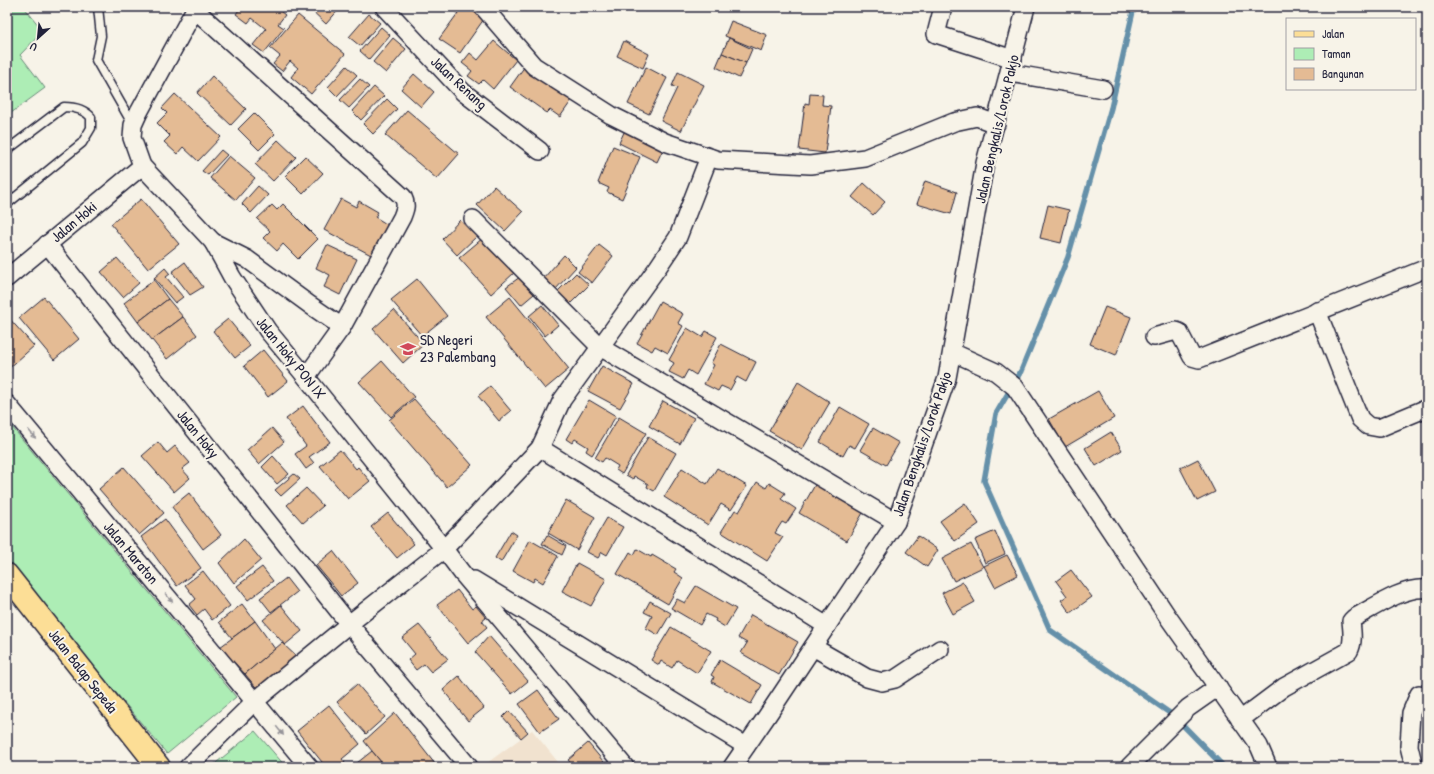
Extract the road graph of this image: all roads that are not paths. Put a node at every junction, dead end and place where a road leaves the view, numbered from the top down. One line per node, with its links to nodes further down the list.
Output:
1 (98, 7): 10 (lane)
2 (196, 7): 10 (street); 22 (street)
3 (384, 7): 12 (street, Jalan Renang)
4 (483, 7): 13 (street)
5 (943, 7): 7 (street)
6 (1026, 7): 7 (street, Jalan Bengkalis/Lorok Pakjo)
7 (1011, 66): 8 (street); 9 (street, Jalan Bengkalis/Lorok Pakjo)
8 (1104, 89)
9 (996, 124): 13 (street); 25 (street, Jalan Bengkalis/Lorok Pakjo)
10 (133, 125): 14 (street)
11 (7, 150): 15 (lane)
12 (540, 152)
13 (710, 157): 24 (street)
14 (142, 166): 17 (street, Jalan Hoky PON IX); 18 (street, Jalan Hoki)
15 (7, 204)
16 (473, 219): 24 (street)
17 (213, 242): 22 (street); 26 (street, Jalan Hoky PON IX)
18 (47, 244): 20 (street, Jalan Hoki); 36 (street, Jalan Hoky)
19 (1427, 268): 21 (street)
20 (7, 278)
21 (1317, 311): 23 (street); 28 (street)
22 (342, 327): 26 (street)
23 (1154, 337)
24 (600, 347): 29 (street); 30 (street)
25 (952, 352): 30 (street, Jalan Bengkalis/Lorok Pakjo); 40 (street)
26 (306, 377): 31 (street, Jalan Hoky PON IX)
27 (7, 404): 42 (street, Jalan Maraton, one-way to 42)
28 (1427, 408)
29 (540, 448): 31 (street); 37 (street)
30 (896, 522): 37 (street, Jalan Bengkalis/Lorok Pakjo)
31 (444, 549): 32 (street, Jalan Hoky PON IX); 36 (street)
32 (462, 573): 44 (street); 51 (street, Jalan Hoky PON IX)
33 (7, 576): 47 (main road, Jalan Balap Sepeda)
34 (1427, 589): 43 (street)
35 (7, 594): 46 (main road, Jalan Balap Sepeda)
36 (349, 624): 42 (street); 50 (street, Jalan Hoky)
37 (827, 626): 38 (street, Jalan Bengkalis/Lorok Pakjo)
38 (813, 648): 39 (street); 44 (street, Jalan Bengkalis/Lorok Pakjo)
39 (940, 649)
40 (1218, 687): 43 (street); 52 (street)
41 (1419, 694): 54 (street)
42 (255, 701): 48 (street); 49 (street, Jalan Maraton, one-way to 49)
43 (1240, 720): 53 (street)
44 (746, 746): 45 (street, Jalan Bengkalis/Lorok Pakjo)
45 (734, 766)
46 (143, 767)
47 (159, 767)
48 (188, 767)
49 (309, 767)
50 (469, 767)
51 (625, 767)
52 (1129, 767)
53 (1268, 767)
54 (1414, 767)

